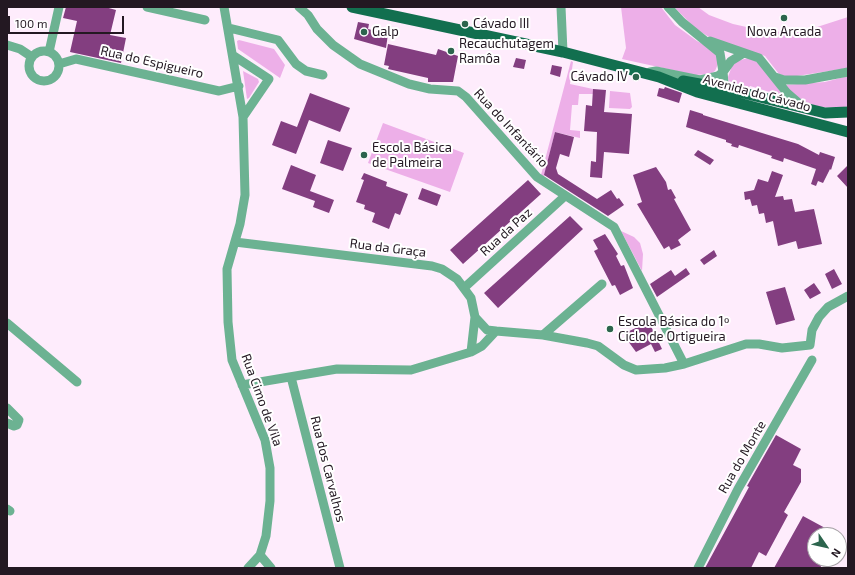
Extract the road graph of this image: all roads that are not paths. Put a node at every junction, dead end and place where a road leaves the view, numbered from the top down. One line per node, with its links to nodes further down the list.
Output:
1 (58, 7): 12 (street)
2 (147, 7): 8 (street)
3 (224, 7): 9 (street, Rua Cimo de Vila)
4 (299, 7): 31 (street, Rua do Infantário)
5 (352, 7): 13 (main road, Avenida do Cávado)
6 (561, 7): 13 (street)
7 (668, 7): 10 (street)
8 (205, 20)
9 (229, 28): 15 (street, Rua Cimo de Vila); 21 (street)
10 (703, 39): 14 (street); 18 (street)
11 (7, 45): 16 (street)
12 (48, 52): 16 (street); 17 (street)
13 (563, 52): 20 (main road, Avenida do Cávado)
14 (744, 53): 18 (street); 22 (street)
15 (234, 56): 24 (street, Rua Cimo de Vila); 29 (street)
16 (32, 57): 17 (street)
17 (59, 64): 24 (street, Rua do Espigueiro)
18 (723, 72): 20 (street); 25 (street)
19 (848, 72): 22 (street)
20 (642, 73): 23 (main road, Avenida do Cávado)
21 (323, 74)
22 (775, 77): 27 (street)
23 (659, 78): 25 (main road, Avenida do Cávado); 26 (main road, Avenida do Cávado)
24 (239, 86): 29 (street, Rua Cimo de Vila)
25 (727, 89): 26 (street); 27 (main road, Avenida do Cávado)
26 (738, 103): 30 (main road, Avenida do Cávado)
27 (810, 110): 28 (main road, Avenida do Cávado)
28 (848, 112)
29 (243, 117): 32 (street, Rua Cimo de Vila)
30 (848, 132)
31 (565, 196): 34 (street, Rua da Paz); 42 (street, Rua do Infantário)
32 (234, 242): 34 (street, Rua da Graça); 45 (street, Rua Cimo de Vila)
33 (602, 284): 39 (street)
34 (465, 287): 36 (street, Rua da Graça)
35 (848, 296): 42 (street)
36 (475, 317): 38 (street); 40 (street, Rua da Graça)
37 (7, 323): 44 (street)
38 (496, 331): 39 (street); 40 (street)
39 (543, 335): 42 (street)
40 (471, 352): 43 (street)
41 (812, 360): 52 (street, Rua do Monte)
42 (684, 364)
43 (291, 377): 45 (street); 51 (street, Rua dos Carvalhos)
44 (77, 382)
45 (242, 385): 48 (street, Rua Cimo de Vila)
46 (7, 408): 47 (street)
47 (7, 423)
48 (260, 555): 49 (street, Rua Cimo de Vila); 50 (street)
49 (248, 568)
50 (271, 568)
51 (340, 568)
52 (698, 568)

